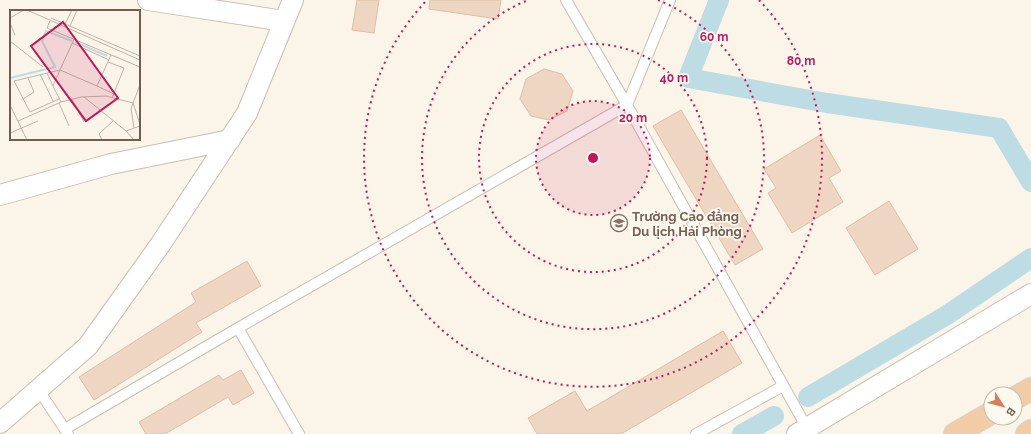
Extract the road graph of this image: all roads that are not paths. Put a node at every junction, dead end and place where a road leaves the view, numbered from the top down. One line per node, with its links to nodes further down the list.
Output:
1 (148, 0): 5 (street)
2 (293, 0): 5 (street)
3 (566, 0): 6 (lane)
4 (670, 0): 6 (lane)
5 (284, 21): 7 (street)
6 (626, 105): 10 (lane); 11 (lane)
7 (230, 140): 8 (street); 12 (street)
8 (0, 195)
9 (1031, 294): 16 (street)
10 (238, 328): 15 (lane); 18 (lane)
11 (783, 386): 16 (lane); 19 (lane)
12 (38, 389): 14 (street); 15 (lane)
13 (983, 418): 20 (highway)
14 (0, 423)
15 (67, 431)
16 (802, 431)
17 (1031, 431): 21 (highway)
18 (299, 434)
19 (696, 434)
20 (955, 434)
21 (1027, 434)

